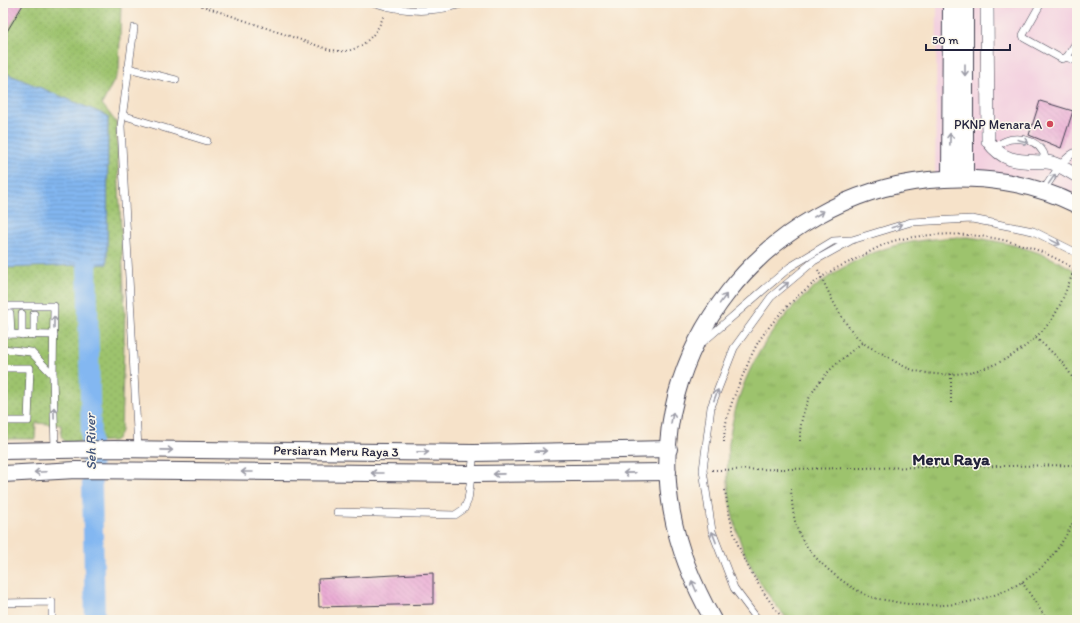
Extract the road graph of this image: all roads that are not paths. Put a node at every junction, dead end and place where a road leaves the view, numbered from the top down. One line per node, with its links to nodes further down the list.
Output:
1 (375, 3): 2 (lane)
2 (465, 3)
3 (951, 3): 20 (street, one-way to 3)
4 (965, 3): 21 (street, one-way to 21)
5 (987, 3): 15 (street)
6 (1040, 3): 10 (lane)
7 (134, 28): 11 (lane)
8 (1077, 40): 10 (lane)
9 (1077, 57): 10 (lane)
10 (1066, 58)
11 (128, 68): 12 (lane); 13 (lane)
12 (176, 80)
13 (122, 115): 14 (lane); 41 (lane)
14 (207, 141)
15 (995, 149): 17 (street); 17 (lane, one-way to 17)
16 (1077, 152): 18 (lane)
17 (1045, 162): 18 (street)
18 (1060, 167): 19 (street); 22 (lane, one-way to 18)
19 (1077, 176)
20 (950, 178): 21 (street); 36 (street, one-way to 20)
21 (966, 178): 22 (street)
22 (1043, 191): 23 (street)
23 (1077, 205)
24 (852, 240): 25 (lane, one-way to 25); 36 (lane); 52 (lane, one-way to 24)
25 (1077, 253)
26 (3, 306): 34 (lane, one-way to 26)
27 (10, 313): 31 (lane)
28 (22, 314): 32 (lane)
29 (34, 314): 33 (lane)
30 (3, 334): 31 (lane)
31 (11, 334): 32 (lane)
32 (22, 335): 33 (lane)
33 (34, 335): 34 (lane)
34 (54, 336): 38 (lane)
35 (3, 349): 38 (lane)
36 (692, 351): 40 (street, one-way to 36)
37 (3, 368): 39 (lane)
38 (53, 375): 43 (lane, one-way to 38)
39 (3, 421)
40 (669, 449): 44 (street, Persiaran Meru Raya 3, one-way to 40); 45 (street)
41 (138, 450): 43 (street, Persiaran Meru Raya 3); 44 (street, Persiaran Meru Raya 3, one-way to 44)
42 (3, 451): 43 (street, Persiaran Meru Raya 3)
43 (55, 451)
44 (474, 453): 47 (lane)
45 (668, 472): 47 (street, Persiaran Meru Raya 3, one-way to 47); 51 (street, one-way to 45)
46 (3, 474): 47 (street, Persiaran Meru Raya 3, one-way to 46)
47 (472, 474): 48 (lane)
48 (337, 512)
49 (3, 603): 50 (lane)
50 (52, 620)
51 (712, 620)
52 (758, 620)

